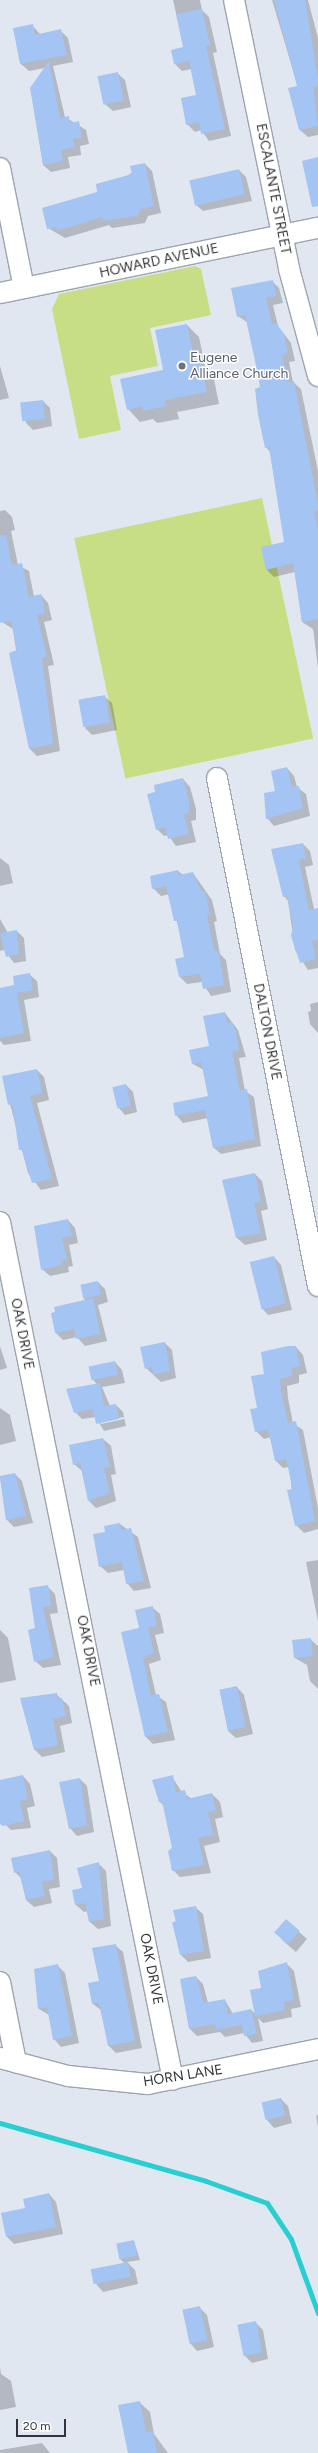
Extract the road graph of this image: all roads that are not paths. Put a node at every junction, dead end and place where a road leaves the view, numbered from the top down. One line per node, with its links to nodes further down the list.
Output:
1 (234, 0): 4 (street, ESCALANTE STREET)
2 (0, 168): 5 (street)
3 (318, 228): 4 (street, HOWARD AVENUE)
4 (283, 235): 5 (street, HOWARD AVENUE); 7 (street, ESCALANTE STREET)
5 (24, 288): 6 (street, HOWARD AVENUE)
6 (0, 293)
7 (318, 376)
8 (216, 778): 10 (street, DALTON DRIVE)
9 (0, 1222): 14 (street, OAK DRIVE)
10 (318, 1286)
11 (0, 1982): 13 (street)
12 (318, 2049): 14 (street, HORN LANE)
13 (8, 2060): 14 (street, HORN LANE)
14 (173, 2080)

